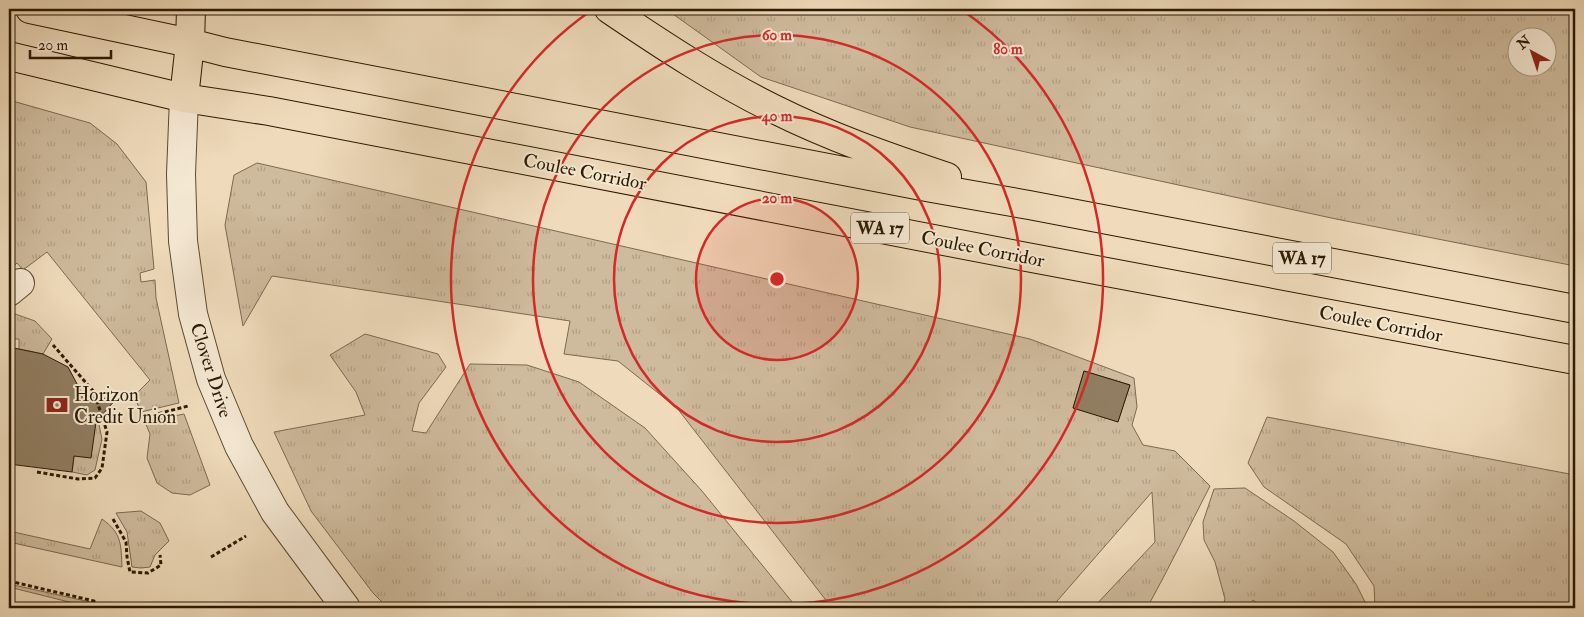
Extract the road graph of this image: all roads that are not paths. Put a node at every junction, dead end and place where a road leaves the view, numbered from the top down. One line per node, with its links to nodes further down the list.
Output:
1 (30, 9): 4 (main road)
2 (192, 9): 4 (main road)
3 (609, 9): 7 (main road, WA 17)
4 (190, 43): 6 (main road); 7 (main road)
5 (9, 56): 6 (main road, Coulee Corridor)
6 (184, 98): 9 (main road, Coulee Corridor / WA 17); 10 (street, Clover Drive)
7 (1029, 205): 8 (main road, WA 17)
8 (1575, 309)
9 (1575, 360)
10 (346, 608)

